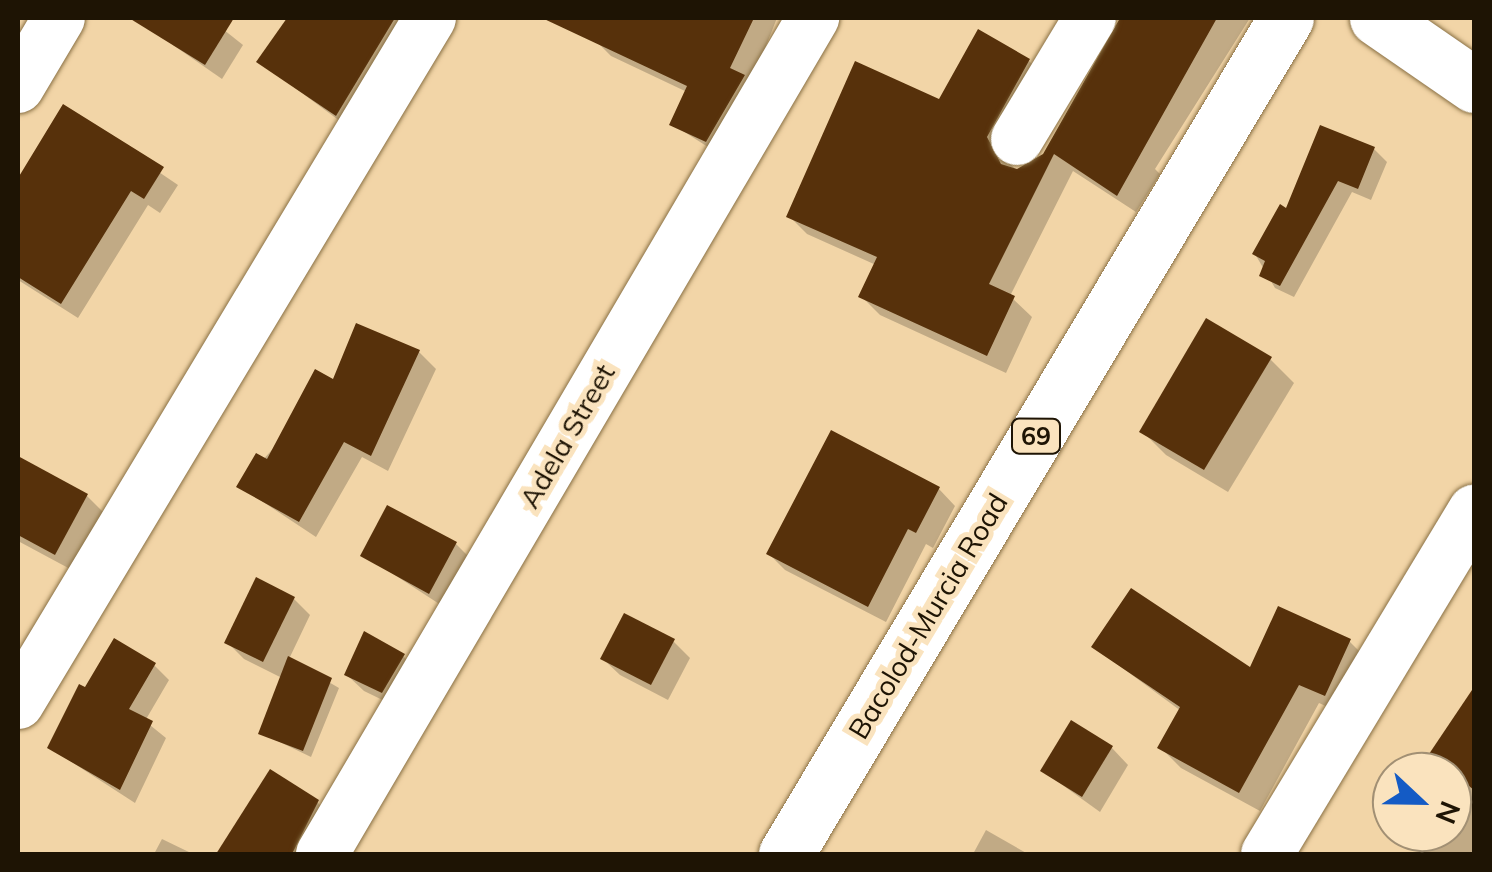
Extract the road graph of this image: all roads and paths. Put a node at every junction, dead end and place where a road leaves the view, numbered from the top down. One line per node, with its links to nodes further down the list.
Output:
1 (59, 18): 8 (street)
2 (430, 18): 11 (street)
3 (813, 18): 12 (street, Adela Street)
4 (1090, 18): 9 (street)
5 (1286, 18): 13 (main road, Bacolod-Murcia Road / 69)
6 (1377, 18): 7 (main road)
7 (1474, 85)
8 (18, 87)
9 (1017, 139)
10 (1474, 511): 14 (street)
11 (18, 704)
12 (322, 854)
13 (786, 854)
14 (1268, 854)

